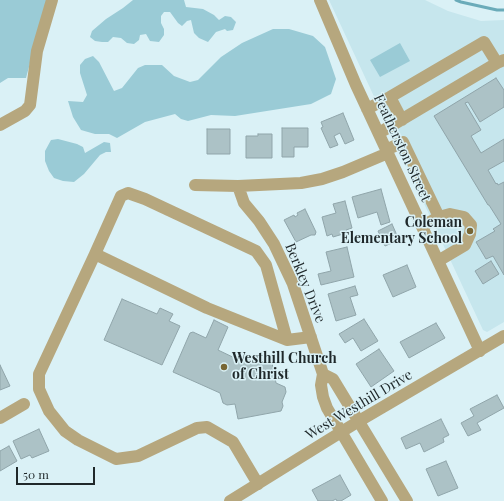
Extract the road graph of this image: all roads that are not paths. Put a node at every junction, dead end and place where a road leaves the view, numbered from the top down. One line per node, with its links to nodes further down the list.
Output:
1 (52, 0): 7 (street)
2 (320, 0): 5 (street, Featherston Street)
3 (500, 62): 4 (street); 6 (street)
4 (390, 97): 5 (street); 6 (street)
5 (367, 108): 8 (street, Featherston Street)
6 (402, 120): 8 (street)
7 (0, 125)
8 (379, 134): 9 (street, Featherston Street)
9 (387, 151): 11 (street); 12 (street); 13 (street, Featherston Street)
10 (195, 185): 11 (street)
11 (238, 186): 17 (street, Berkley Drive)
12 (439, 217): 13 (street); 15 (street)
13 (422, 226): 15 (street, Featherston Street)
14 (95, 254): 18 (street); 18 (street); 25 (street)
15 (438, 260): 19 (street, Featherston Street)
16 (504, 336): 19 (street, West Westhill Drive)
17 (311, 337): 18 (street); 20 (street, Berkley Drive)
18 (287, 340)
19 (480, 351): 23 (street, West Westhill Drive)
20 (324, 374): 23 (street, Berkley Drive); 24 (street, Berkley Drive)
21 (24, 404): 22 (street)
22 (0, 418)
23 (359, 421): 24 (street, West Westhill Drive); 28 (street, Berkley Drive)
24 (341, 432): 25 (street, West Westhill Drive); 27 (street, Berkley Drive)
25 (258, 484): 26 (street, West Westhill Drive)
26 (230, 501)
27 (382, 501)
28 (407, 501)

